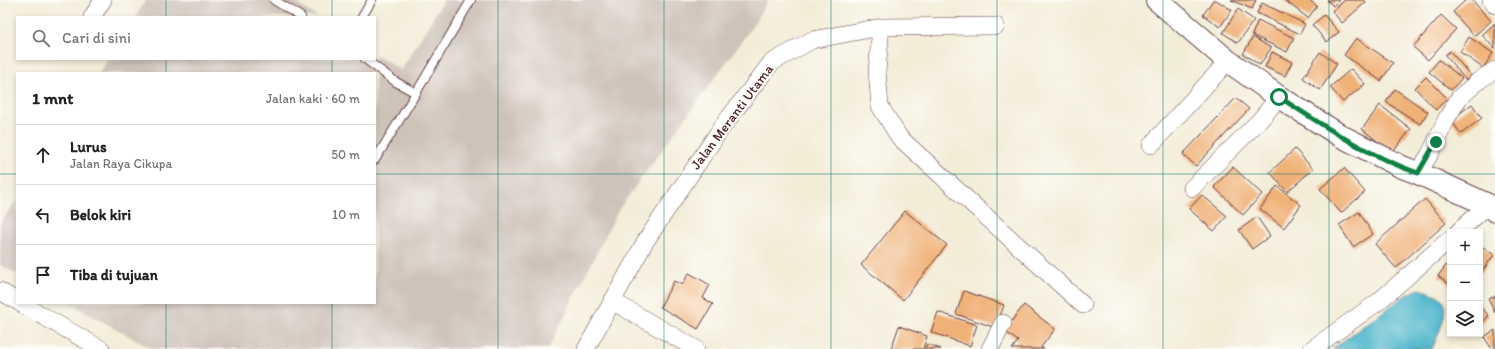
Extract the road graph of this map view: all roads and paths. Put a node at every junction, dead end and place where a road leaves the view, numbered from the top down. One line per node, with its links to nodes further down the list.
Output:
1 (102, 0): 8 (street)
2 (274, 0): 9 (lane)
3 (372, 0): 10 (lane)
4 (471, 0): 16 (lane)
5 (1157, 0): 14 (main road)
6 (1491, 0): 7 (street)
7 (1495, 5)
8 (93, 16)
9 (299, 16)
10 (363, 16)
11 (881, 26): 12 (street, Jalan Meranti Utama); 27 (street, Jalan Meranti Utama); 29 (street)
12 (996, 26)
13 (366, 60): 16 (lane)
14 (1228, 61): 17 (main road); 18 (street)
15 (1495, 70): 20 (street)
16 (416, 93): 19 (lane)
17 (1279, 97): 20 (main road); 21 (street)
18 (1151, 146)
19 (376, 158)
20 (1418, 173): 22 (main road)
21 (1192, 188)
22 (1491, 208): 23 (street)
23 (1462, 229)
24 (1447, 243): 35 (street)
25 (0, 291): 26 (street)
26 (16, 300)
27 (612, 301): 32 (street, Jalan Meranti Utama); 33 (street)
28 (22, 304): 31 (street)
29 (1083, 305)
30 (1003, 323): 34 (street)
31 (101, 349)
32 (586, 349)
33 (696, 349)
34 (990, 349)
35 (1312, 349)

